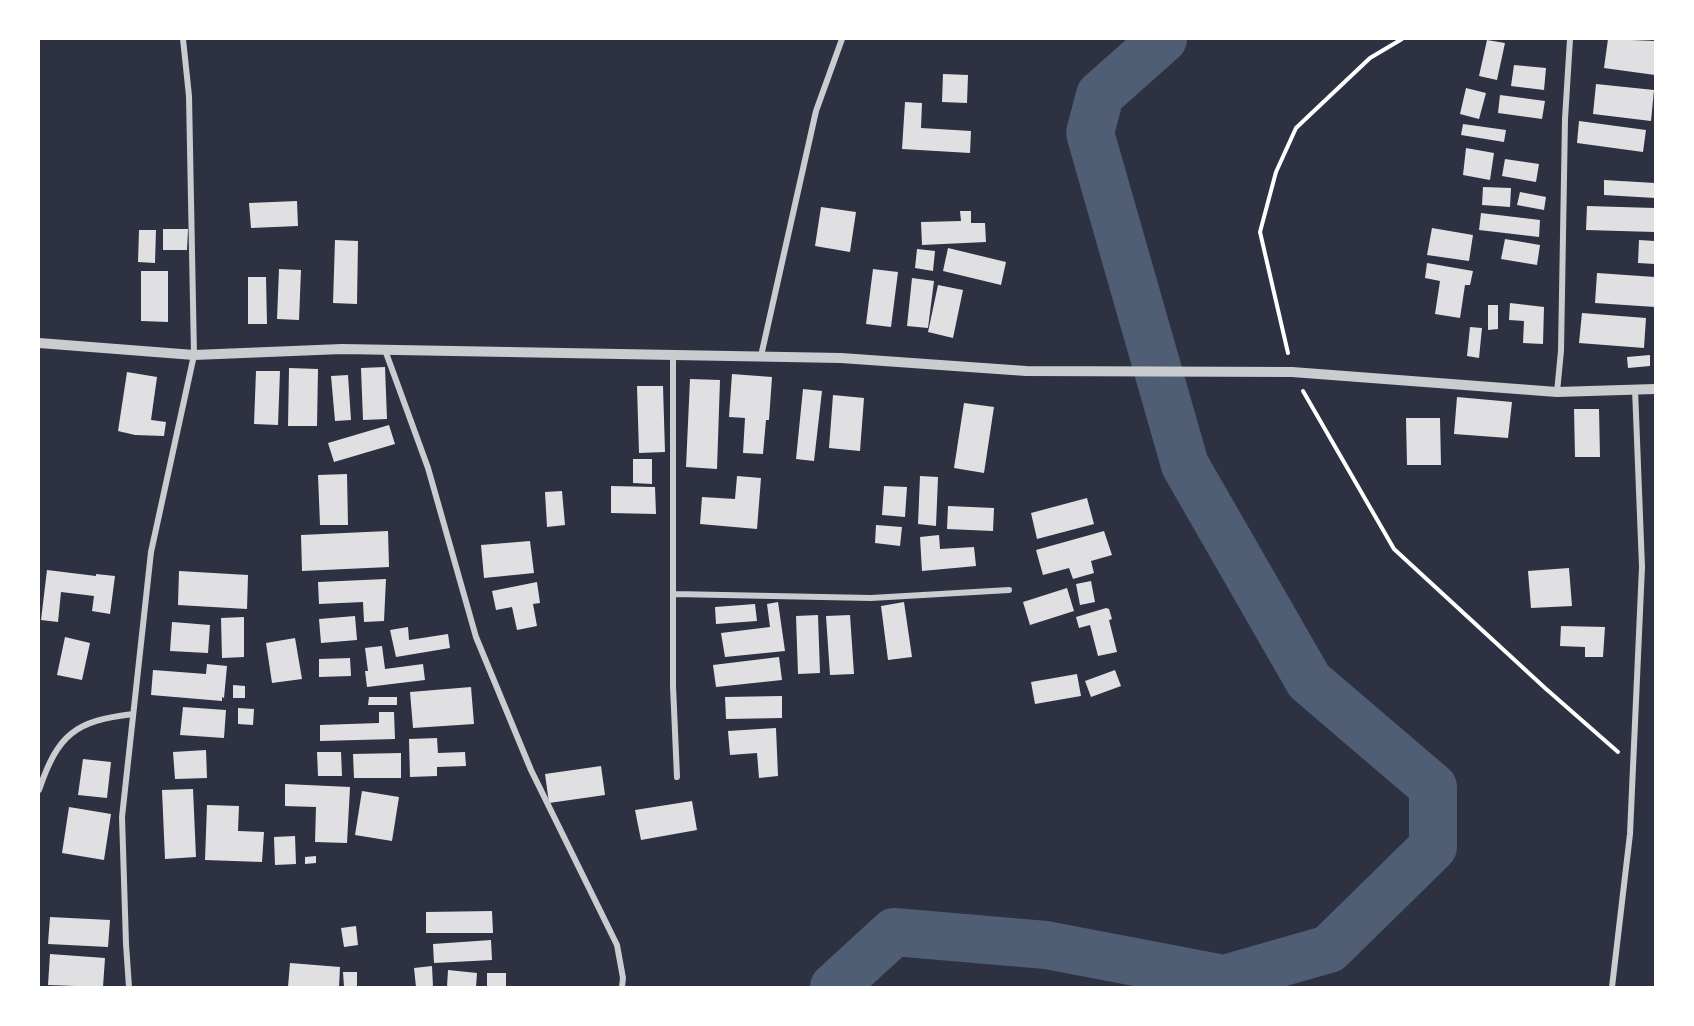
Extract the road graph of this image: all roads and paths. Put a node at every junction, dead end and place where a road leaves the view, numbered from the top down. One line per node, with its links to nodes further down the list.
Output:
1 (183, 39): 7 (street)
2 (842, 39): 9 (street)
3 (1402, 39): 10 (path)
4 (1570, 39): 13 (street)
5 (39, 343): 7 (street)
6 (385, 350): 7 (street); 8 (street); 21 (street)
7 (194, 355): 16 (street)
8 (673, 355): 9 (street); 15 (street)
9 (761, 356): 10 (street)
10 (1293, 372): 13 (street); 17 (path)
11 (1635, 388): 12 (street); 13 (street); 17 (street)
12 (1655, 389)
13 (1557, 392)
14 (1009, 590): 15 (street)
15 (674, 594): 18 (street)
16 (134, 714): 19 (street); 20 (street)
17 (1634, 766): 22 (street)
18 (677, 777)
19 (39, 790)
20 (129, 987)
21 (622, 987)
22 (1612, 987)

